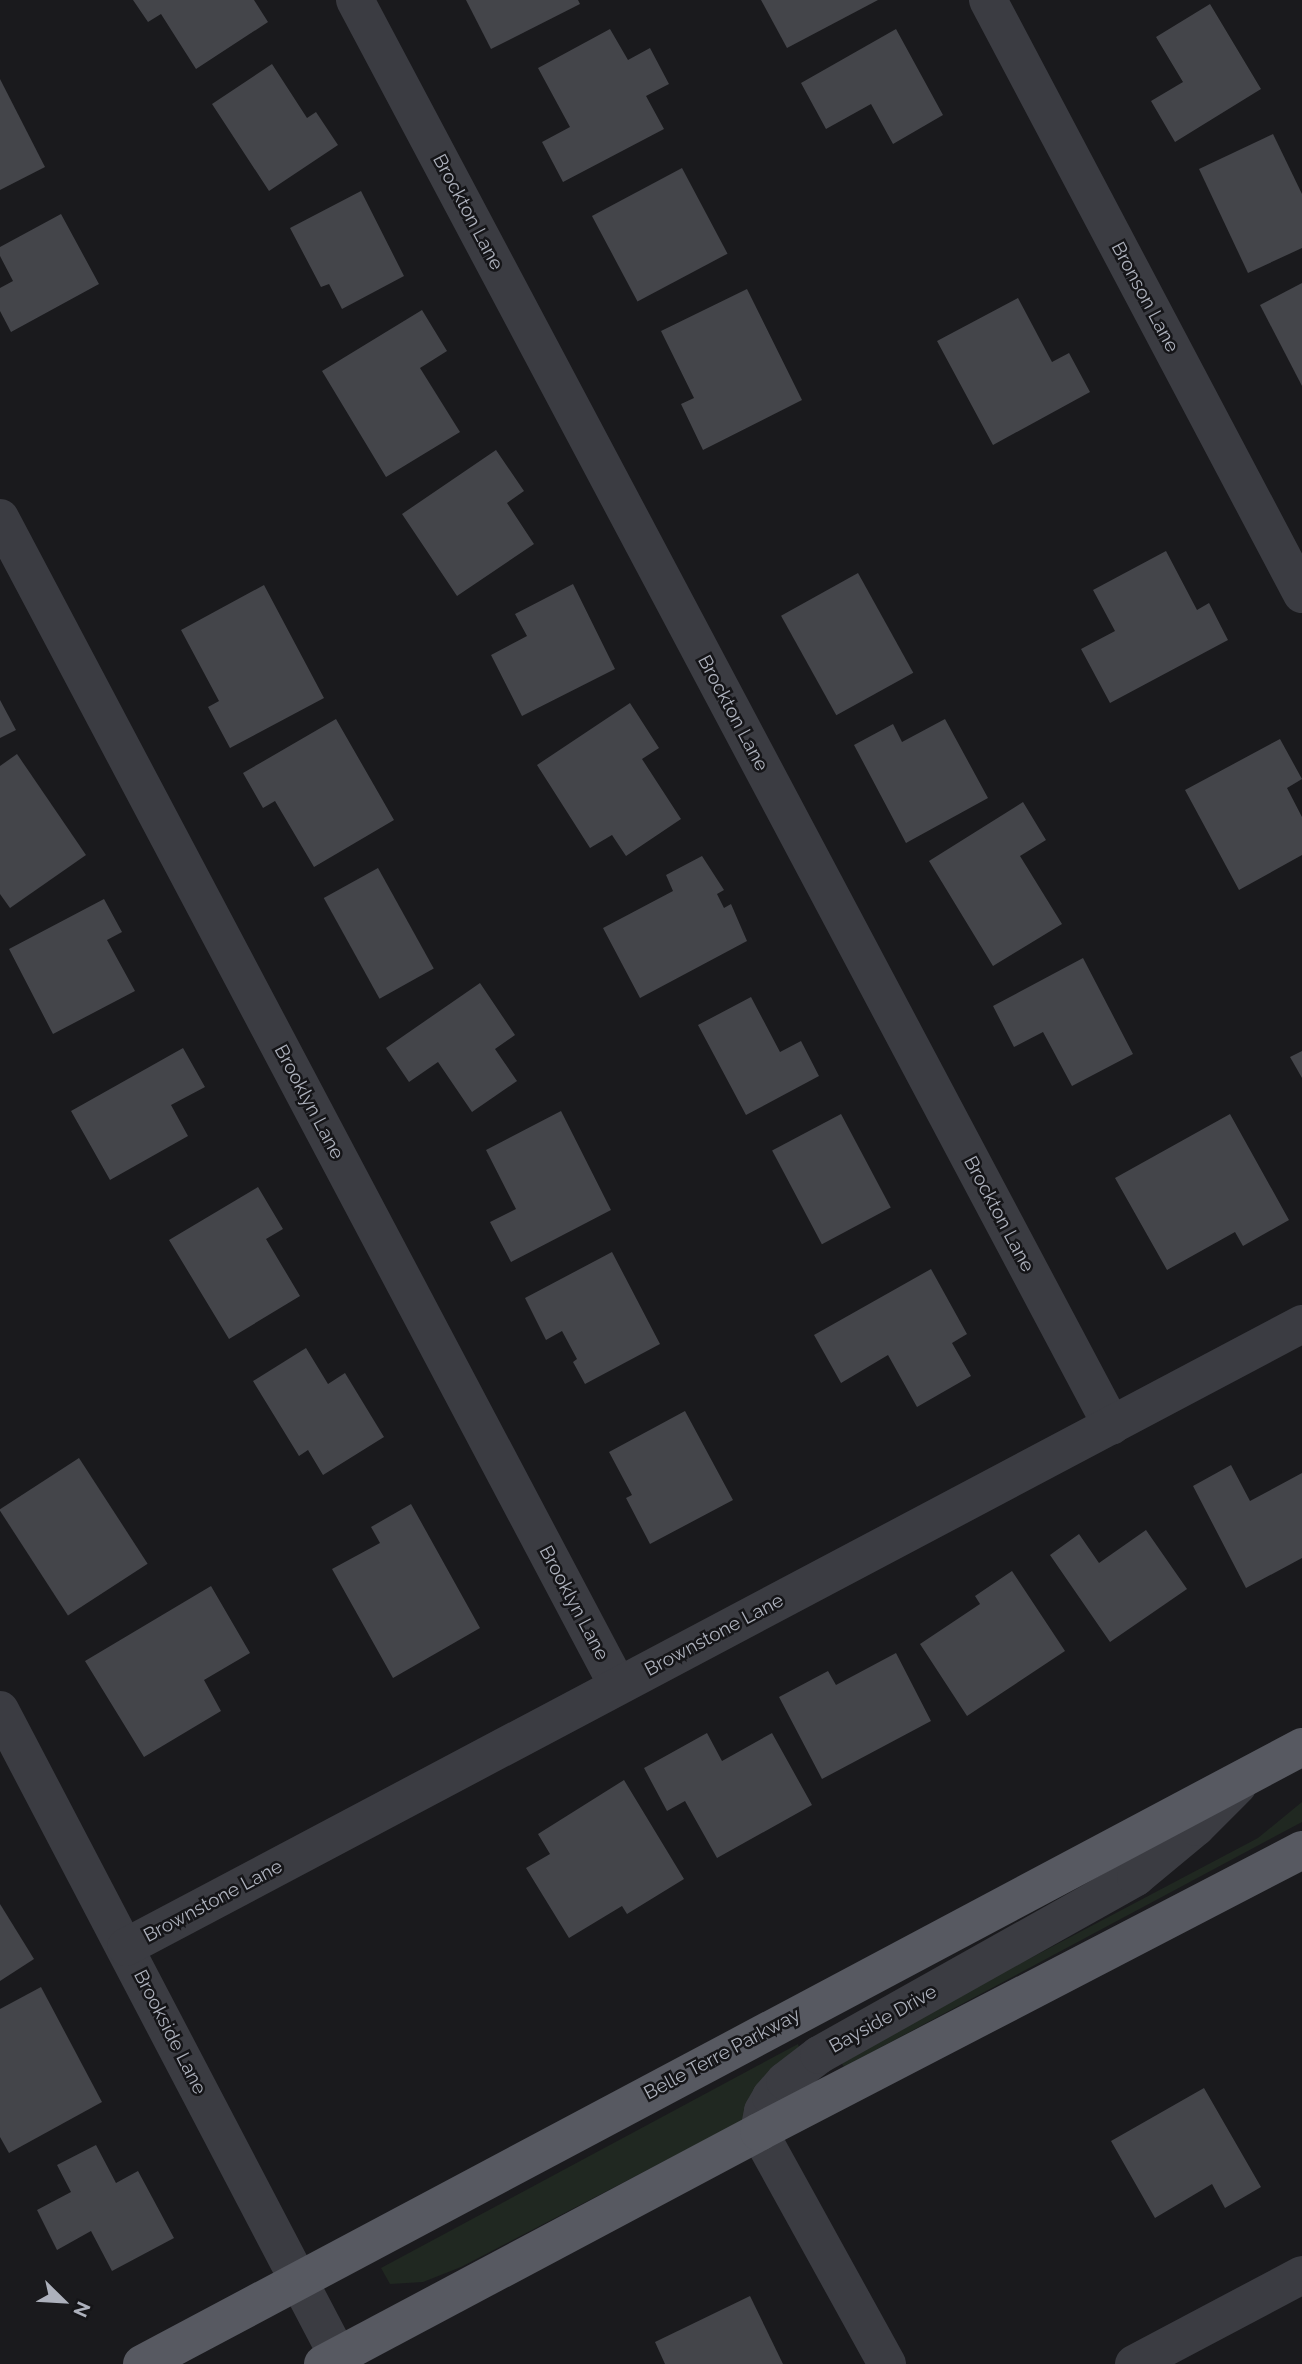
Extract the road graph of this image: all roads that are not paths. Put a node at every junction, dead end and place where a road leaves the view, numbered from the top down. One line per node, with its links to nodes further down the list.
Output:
1 (355, 0): 6 (street, Brockton Lane)
2 (988, 0): 4 (street, Bronson Lane)
3 (0, 518): 7 (street, Brooklyn Lane)
4 (1302, 594)
5 (1302, 1324): 6 (street, Brownstone Lane)
6 (1111, 1426): 7 (street, Brownstone Lane)
7 (618, 1686): 12 (street, Brownstone Lane)
8 (0, 1710): 12 (street, Brookside Lane)
9 (1302, 1747): 10 (main road, Belle Terre Parkway)
10 (1247, 1776): 13 (street, Bayside Drive); 15 (main road, Belle Terre Parkway)
11 (1302, 1850): 13 (main road)
12 (126, 1947): 15 (street, Brookside Lane)
13 (759, 2132): 16 (main road); 18 (street)
14 (1302, 2276): 19 (street)
15 (299, 2280): 16 (street, Brookside Lane); 17 (main road, Belle Terre Parkway)
16 (331, 2360)
17 (142, 2364)
18 (887, 2364)
19 (1134, 2364)

